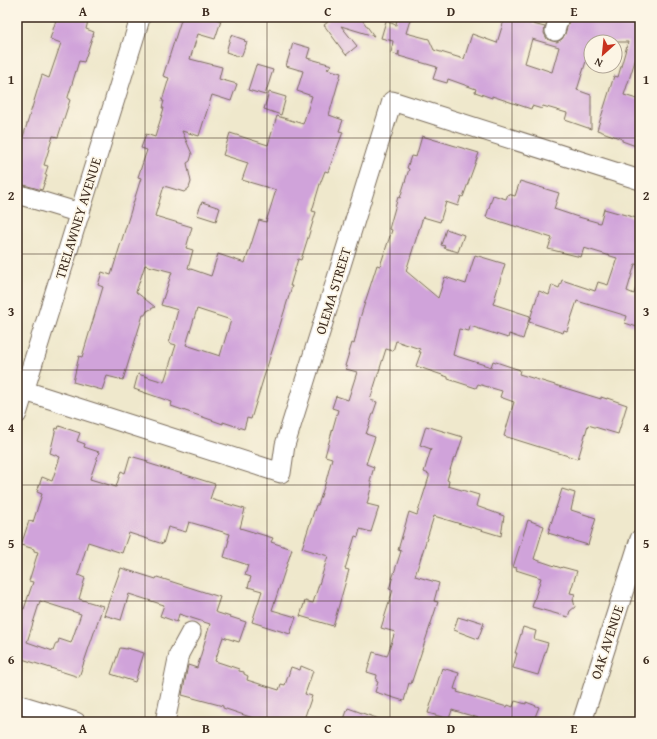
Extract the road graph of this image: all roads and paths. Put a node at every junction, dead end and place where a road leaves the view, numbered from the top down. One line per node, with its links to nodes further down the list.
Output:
1 (139, 22): 4 (street, TRELAWNEY AVENUE)
2 (640, 180): 5 (street, OLEMA STREET)
3 (17, 194): 4 (street)
4 (80, 213): 5 (street, TRELAWNEY AVENUE)
5 (25, 391): 6 (street, TRELAWNEY AVENUE)
6 (17, 414)
7 (640, 539): 12 (street, OAK AVENUE)
8 (191, 632): 11 (street)
9 (17, 704): 10 (street)
10 (76, 722)
11 (165, 722)
12 (582, 722)

